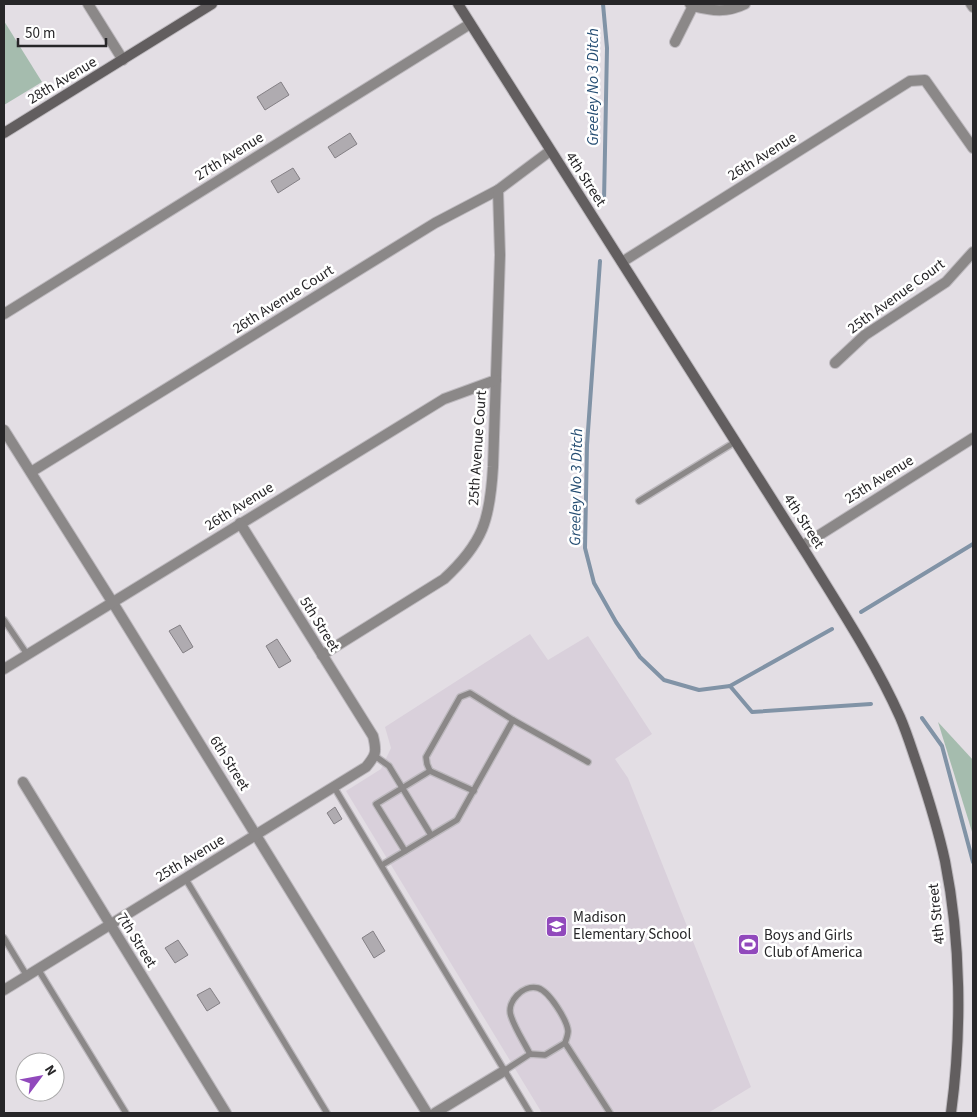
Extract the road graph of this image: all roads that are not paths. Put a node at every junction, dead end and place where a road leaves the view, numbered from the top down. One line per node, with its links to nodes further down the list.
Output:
1 (88, 4): 10 (street)
2 (212, 4): 10 (main road, 28th Avenue)
3 (458, 4): 8 (main road, 4th Street)
4 (745, 4): 6 (street)
5 (970, 4): 7 (street)
6 (692, 5): 9 (street)
7 (973, 8)
8 (470, 24): 13 (main road, 4th Street); 17 (street, 27th Avenue)
9 (675, 42)
10 (123, 60): 11 (main road, 28th Avenue)
11 (4, 133)
12 (973, 148): 16 (street, 26th Avenue)
13 (550, 150): 14 (street, 26th Avenue Court); 16 (main road, 4th Street)
14 (498, 190): 19 (street, 25th Avenue Court); 23 (street, 26th Avenue Court)
15 (973, 252): 18 (street, 25th Avenue Court)
16 (622, 262): 22 (main road, 4th Street)
17 (4, 314)
18 (835, 362)
19 (496, 380): 25 (street, 26th Avenue); 30 (street, 25th Avenue Court)
20 (4, 430): 23 (street, 6th Street)
21 (973, 438): 26 (street, 25th Avenue)
22 (735, 442): 24 (lane); 26 (main road, 4th Street)
23 (31, 472): 27 (street, 6th Street)
24 (639, 501)
25 (240, 523): 27 (street, 26th Avenue); 30 (street, 5th Street)
26 (802, 546): 60 (main road, 4th Street)
27 (113, 603): 29 (street, 26th Avenue); 40 (street, 6th Street)
28 (4, 620): 29 (lane)
29 (26, 654): 31 (street, 26th Avenue)
30 (322, 655): 33 (street, 5th Street)
31 (4, 669)
32 (514, 720): 34 (lane); 35 (lane); 39 (lane)
33 (375, 756): 37 (street, 25th Avenue); 38 (lane)
34 (588, 762)
35 (430, 771): 38 (lane); 39 (lane)
36 (23, 782): 45 (street, 7th Street)
37 (334, 787): 40 (street, 25th Avenue); 43 (lane)
38 (403, 788): 41 (lane); 42 (lane)
39 (474, 791): 41 (lane)
40 (256, 835): 44 (street, 25th Avenue); 56 (street, 6th Street)
41 (431, 835): 42 (lane)
42 (405, 851): 43 (lane)
43 (382, 865): 52 (lane)
44 (185, 878): 45 (street, 25th Avenue); 55 (lane)
45 (110, 925): 47 (street, 25th Avenue); 54 (street, 7th Street)
46 (4, 938): 48 (lane)
47 (38, 970): 48 (street, 25th Avenue); 53 (lane)
48 (27, 976): 49 (street, 25th Avenue)
49 (4, 990)
50 (565, 1043): 51 (lane); 51 (lane); 59 (lane)
51 (530, 1054): 52 (lane)
52 (504, 1071): 57 (street); 58 (lane)
53 (126, 1113)
54 (226, 1113)
55 (327, 1113)
56 (427, 1113)
57 (435, 1113)
58 (530, 1113)
59 (610, 1113)
60 (951, 1113)

